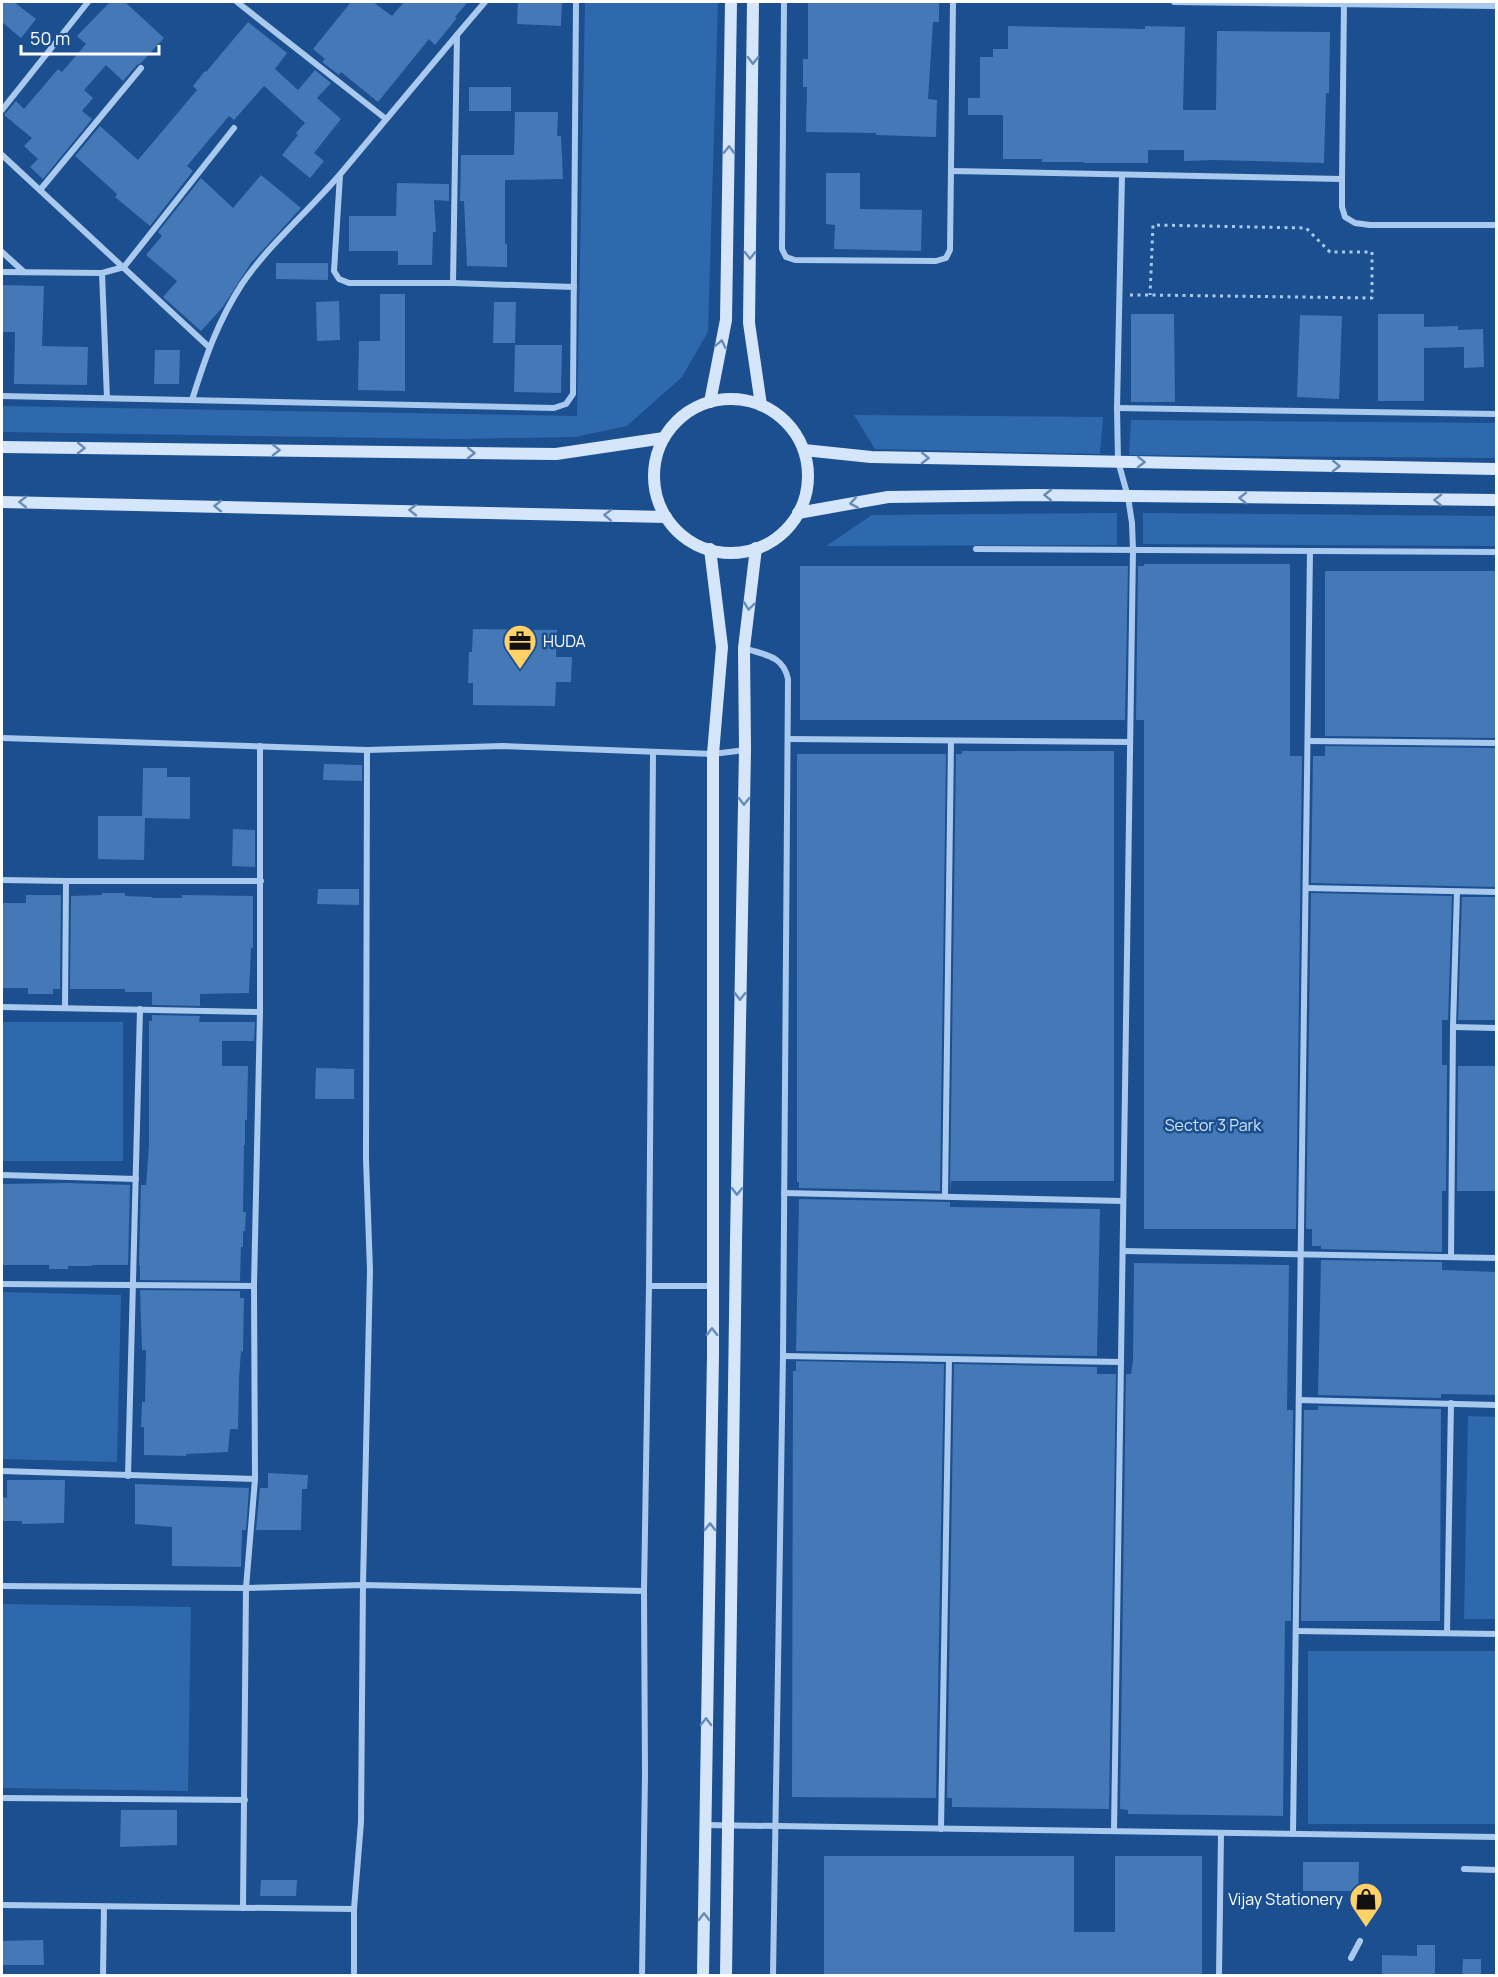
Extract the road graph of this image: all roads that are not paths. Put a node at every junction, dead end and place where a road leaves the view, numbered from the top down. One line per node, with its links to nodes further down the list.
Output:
1 (87, 2): 14 (street)
2 (237, 2): 15 (street)
3 (485, 2): 12 (street)
4 (576, 2): 30 (street)
5 (732, 2): 35 (street, one-way to 5)
6 (753, 2): 36 (street, one-way to 36)
7 (784, 2): 18 (street)
8 (953, 2): 18 (street)
9 (1174, 2): 10 (street)
10 (1344, 3): 11 (street); 21 (street)
11 (1497, 6)
12 (457, 35): 15 (street); 29 (street)
13 (141, 68): 22 (street)
14 (2, 110)
15 (386, 120): 19 (street)
16 (234, 128): 25 (street)
17 (2, 155): 22 (street)
18 (951, 171): 20 (street)
19 (340, 174): 29 (street); 31 (street)
20 (1122, 175): 21 (street); 37 (street)
21 (1342, 179): 23 (street)
22 (40, 190): 25 (street)
23 (1497, 225)
24 (2, 252): 27 (street)
25 (124, 267): 28 (street); 31 (street)
26 (2, 272): 27 (street)
27 (24, 272): 28 (street)
28 (102, 273): 33 (street)
29 (453, 284): 30 (street)
30 (574, 287): 34 (street)
31 (209, 347): 34 (street)
32 (2, 396): 33 (street)
33 (107, 398): 34 (street)
34 (192, 400)
35 (710, 402): 36 (street); 39 (street)
36 (761, 405): 41 (street)
37 (1117, 408): 38 (street); 42 (street)
38 (1497, 414)
39 (664, 438): 40 (street, one-way to 39); 48 (street)
40 (2, 447)
41 (804, 450): 42 (street, one-way to 42); 47 (street)
42 (1118, 462): 43 (street, one-way to 43); 44 (street)
43 (1497, 469)
44 (1128, 497): 45 (street, one-way to 44); 47 (street, one-way to 47); 52 (street)
45 (1497, 500)
46 (2, 502): 48 (street, one-way to 46)
47 (798, 513): 49 (street)
48 (666, 517): 50 (street)
49 (756, 548): 50 (street); 55 (street, one-way to 55)
50 (710, 549): 66 (street)
51 (975, 549): 52 (street)
52 (1133, 550): 53 (street); 60 (street)
53 (1310, 551): 54 (street); 59 (street)
54 (1497, 552)
55 (744, 648): 57 (street); 64 (street)
56 (2, 738): 62 (street)
57 (788, 739): 58 (street); 81 (street)
58 (951, 741): 60 (street); 82 (street)
59 (1308, 741): 61 (street); 70 (street)
60 (1130, 742): 83 (street)
61 (1497, 744)
62 (260, 746): 63 (street); 69 (street)
63 (367, 750): 65 (street); 102 (street)
64 (745, 750): 66 (street); 112 (street, one-way to 112)
65 (653, 752): 66 (street); 91 (street)
66 (713, 754): 92 (street)
67 (2, 880): 68 (street)
68 (66, 881): 69 (street); 74 (street)
69 (261, 881): 76 (street)
70 (1306, 888): 71 (street); 85 (street)
71 (1458, 892): 72 (street); 77 (street)
72 (1497, 892)
73 (2, 1007): 74 (street)
74 (65, 1008): 75 (street)
75 (140, 1009): 76 (street); 80 (street)
76 (260, 1012): 90 (street)
77 (1454, 1027): 78 (street); 86 (street)
78 (1497, 1028)
79 (2, 1175): 80 (street)
80 (136, 1179): 89 (street)
81 (784, 1193): 82 (street); 93 (street)
82 (945, 1196): 83 (street)
83 (1123, 1201): 84 (street)
84 (1123, 1251): 85 (street); 95 (street)
85 (1301, 1254): 86 (street); 96 (street)
86 (1451, 1257): 87 (street)
87 (1497, 1258)
88 (2, 1284): 89 (street)
89 (133, 1285): 90 (street); 100 (street)
90 (254, 1286): 101 (street)
91 (649, 1286): 92 (street); 105 (street)
92 (711, 1286): 111 (street, one-way to 92)
93 (783, 1356): 94 (street); 113 (street)
94 (949, 1359): 95 (street); 114 (street)
95 (1121, 1362): 115 (street)
96 (1299, 1400): 97 (street); 106 (street)
97 (1451, 1403): 98 (street); 107 (street)
98 (1497, 1405)
99 (2, 1471): 100 (street)
100 (128, 1476): 101 (street)
101 (255, 1479): 104 (street)
102 (363, 1584): 104 (street); 105 (street); 124 (street)
103 (2, 1586): 104 (street)
104 (246, 1588): 110 (street)
105 (644, 1591): 129 (street)
106 (1296, 1631): 107 (street); 117 (street)
107 (1447, 1633): 108 (street)
108 (1497, 1634)
109 (2, 1798): 110 (street)
110 (245, 1800): 123 (street)
111 (705, 1825): 112 (street); 130 (street, one-way to 111)
112 (728, 1826): 113 (street); 131 (street)
113 (775, 1826): 114 (street); 132 (street)
114 (941, 1829): 115 (street)
115 (1114, 1831): 116 (street)
116 (1221, 1833): 117 (street); 133 (street)
117 (1293, 1834): 118 (street)
118 (1497, 1837)
119 (1464, 1869): 120 (street)
120 (1497, 1870)
121 (2, 1905): 122 (street)
122 (104, 1907): 123 (street); 127 (street)
123 (243, 1908): 124 (street)
124 (354, 1909): 128 (street)
125 (1360, 1941): 126 (street)
126 (1351, 1958)
127 (103, 1976)
128 (354, 1976)
129 (642, 1976)
130 (704, 1976)
131 (726, 1976)
132 (773, 1976)
133 (1219, 1976)

